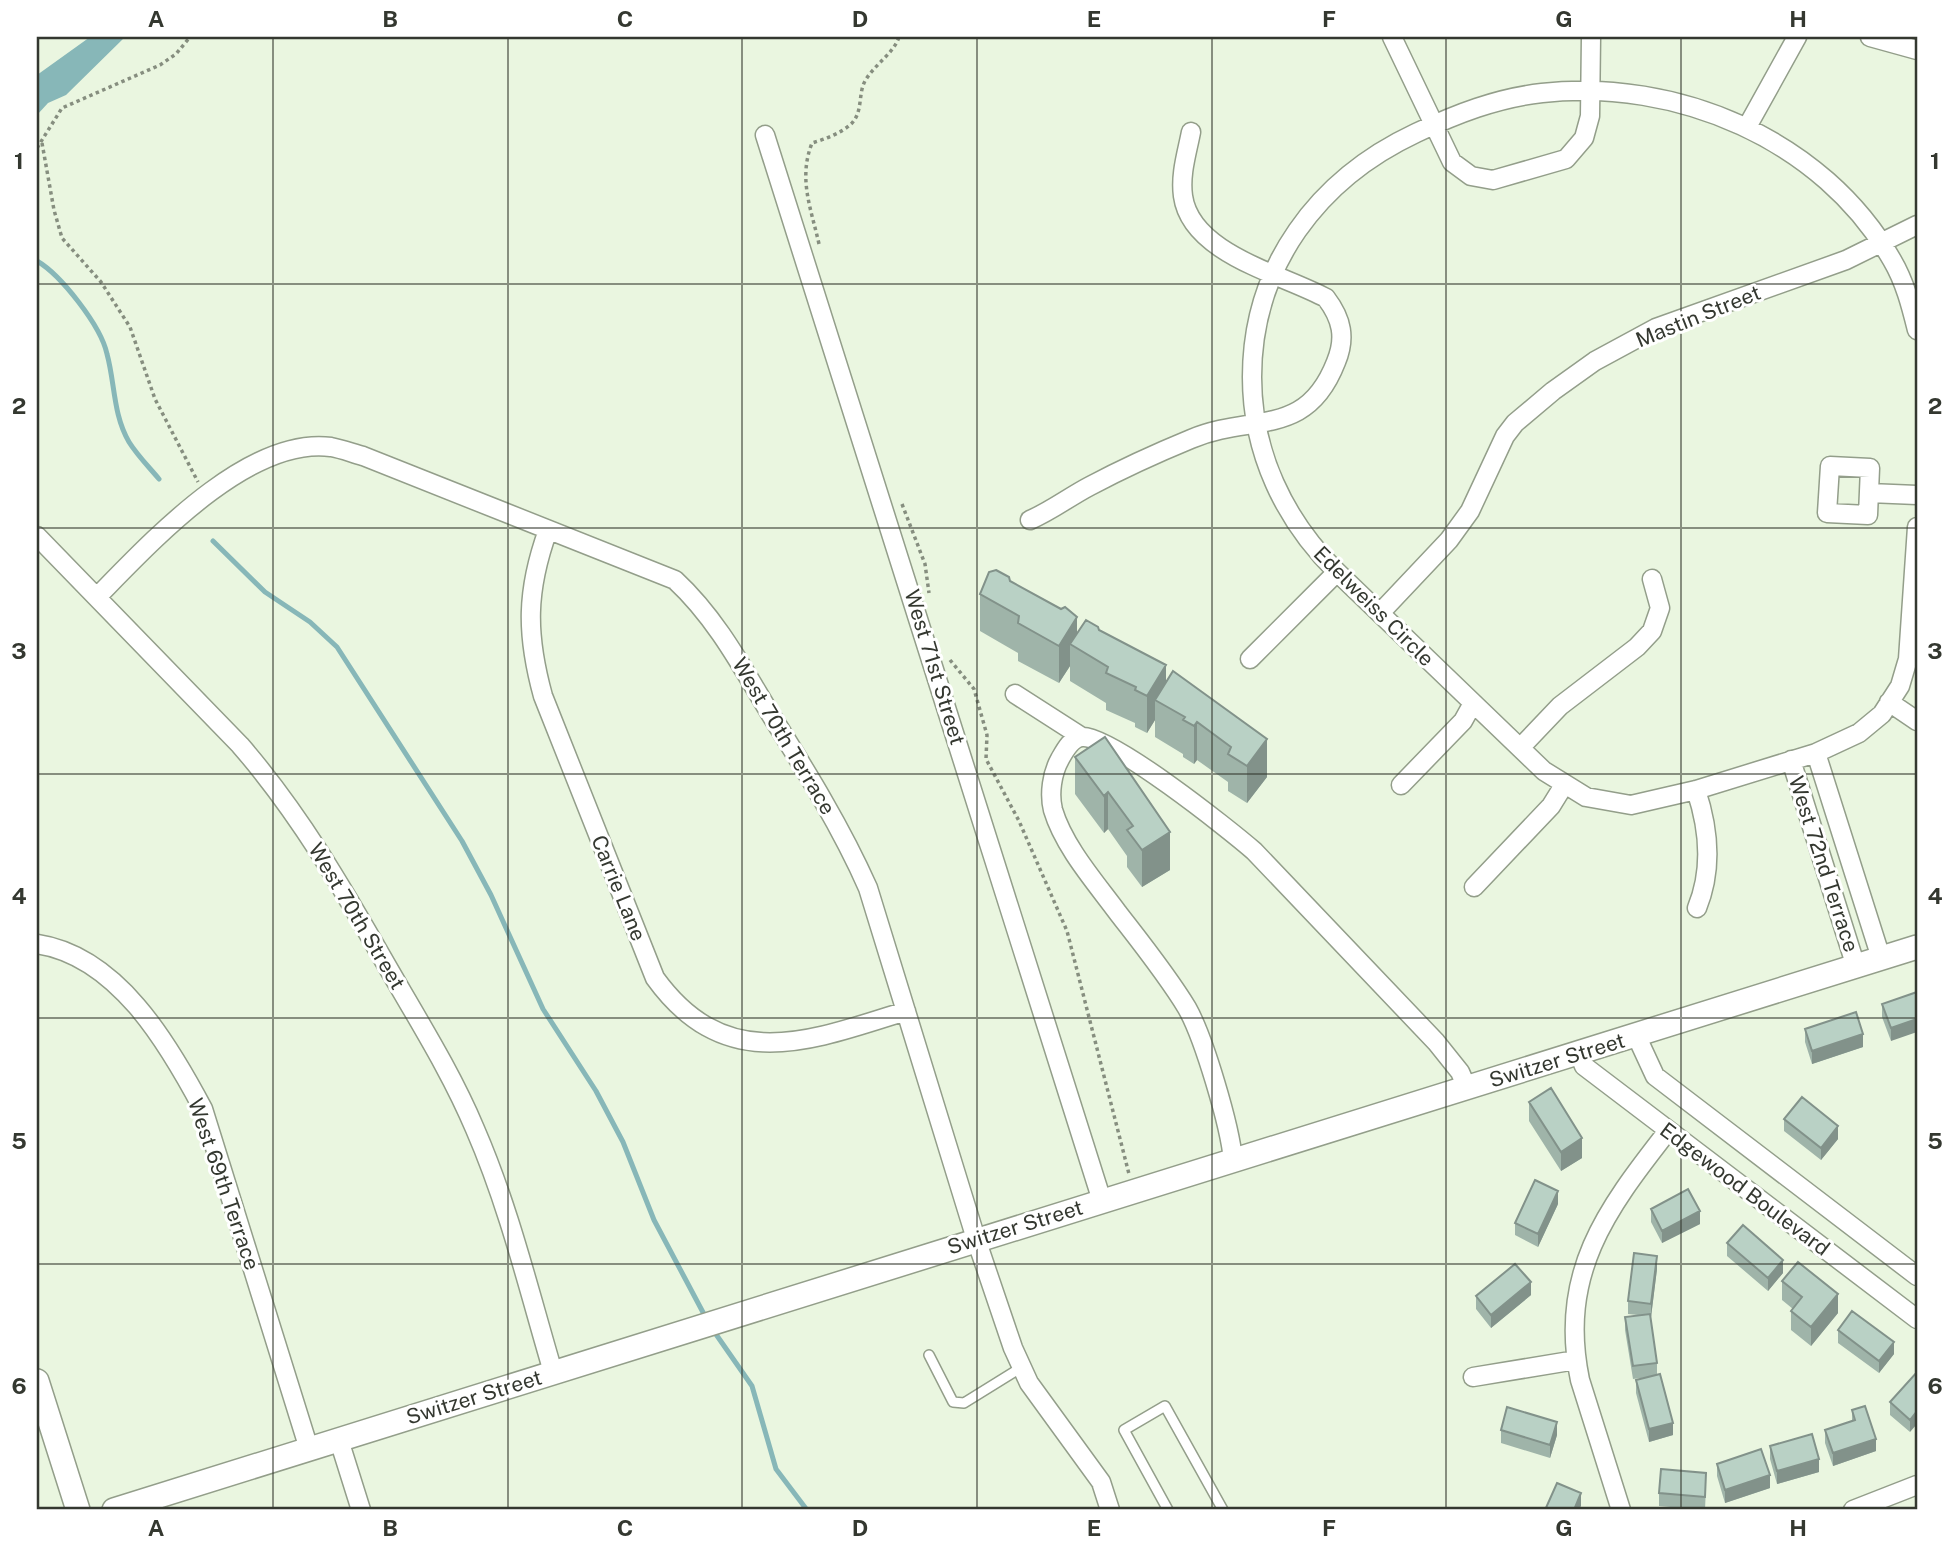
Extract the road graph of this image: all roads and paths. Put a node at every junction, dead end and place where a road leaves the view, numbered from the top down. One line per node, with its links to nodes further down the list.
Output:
1 (190, 37): 13 (path)
2 (899, 37): 17 (path)
3 (1392, 37): 9 (street)
4 (1591, 37): 8 (street)
5 (1797, 37): 10 (street)
6 (1870, 37): 7 (street)
7 (1917, 50)
8 (1590, 91): 9 (street, Edelweiss Circle); 9 (street); 10 (street, Edelweiss Circle)
9 (1433, 125): 18 (street, Edelweiss Circle)
10 (1747, 127): 16 (street, Edelweiss Circle)
11 (1191, 132): 18 (street)
12 (765, 135): 61 (street, West 71st Street)
13 (42, 143): 14 (path); 22 (path)
14 (37, 148)
15 (1917, 225): 16 (street, Mastin Street)
16 (1882, 244): 19 (street, Edelweiss Circle); 34 (street, Mastin Street)
17 (820, 245)
18 (1273, 273): 20 (street, Edelweiss Circle); 20 (street)
19 (1917, 330)
20 (1256, 424): 25 (street); 30 (street, Edelweiss Circle)
21 (1869, 493): 23 (street)
22 (207, 495): 27 (street, West 70th Terrace); 32 (street, West 70th Terrace)
23 (1917, 495)
24 (900, 501): 33 (path)
25 (1030, 520)
26 (1917, 527): 28 (street, Edelweiss Circle)
27 (548, 530): 54 (street, West 70th Terrace); 54 (street, Carrie Lane)
28 (1917, 534): 38 (street, Edelweiss Circle)
29 (37, 536): 32 (street, West 70th Street)
30 (1337, 572): 34 (street, Edelweiss Circle); 36 (street)
31 (1652, 579): 42 (street)
32 (97, 597): 68 (street, West 70th Street)
33 (930, 600)
34 (1381, 612): 39 (street, Edelweiss Circle)
35 (947, 656): 60 (path)
36 (1250, 659)
37 (1015, 694): 41 (street)
38 (1889, 702): 40 (street); 43 (street, Edelweiss Circle)
39 (1473, 703): 42 (street, Edelweiss Circle); 45 (street)
40 (1917, 721)
41 (1082, 737): 57 (street); 59 (street)
42 (1520, 748): 46 (street, Edelweiss Circle)
43 (1816, 753): 44 (street, Edelweiss Circle); 52 (street, West 72nd Terrace)
44 (1791, 760): 47 (street, Edelweiss Circle); 53 (street, West 72nd Terrace)
45 (1401, 785)
46 (1564, 785): 47 (street, Edelweiss Circle); 48 (street)
47 (1696, 790): 49 (street)
48 (1474, 887)
49 (1697, 908)
50 (37, 944): 72 (street, West 69th Terrace)
51 (1917, 947): 52 (street, Switzer Street)
52 (1881, 958): 53 (street, Switzer Street)
53 (1856, 967): 55 (street, Switzer Street)
54 (906, 1011): 62 (street, West 70th Terrace)
55 (1636, 1035): 56 (street, Switzer Street); 63 (street, Edgewood Boulevard)
56 (1579, 1054): 57 (street, Switzer Street); 58 (street, Edgewood Boulevard)
57 (1467, 1088): 59 (street, Switzer Street)
58 (1667, 1132): 64 (street, Edgewood Boulevard); 66 (street)
59 (1233, 1160): 61 (street, Switzer Street)
60 (1130, 1177)
61 (1102, 1201): 62 (street, Switzer Street)
62 (976, 1239): 67 (street, West 70th Terrace); 68 (street, Switzer Street)
63 (1917, 1276)
64 (1917, 1319)
65 (929, 1355): 67 (lane)
66 (1576, 1360): 69 (street); 80 (street)
67 (1022, 1367): 77 (street, West 70th Terrace)
68 (553, 1372): 71 (street, Switzer Street)
69 (1473, 1377)
70 (37, 1381): 74 (street)
71 (339, 1440): 72 (street, Switzer Street); 76 (street)
72 (309, 1449): 75 (street, Switzer Street)
73 (1917, 1485): 81 (street)
74 (78, 1510)
75 (114, 1510)
76 (361, 1510)
77 (1110, 1510)
78 (1168, 1510): 79 (lane)
79 (1223, 1510)
80 (1621, 1510)
81 (1853, 1510)

